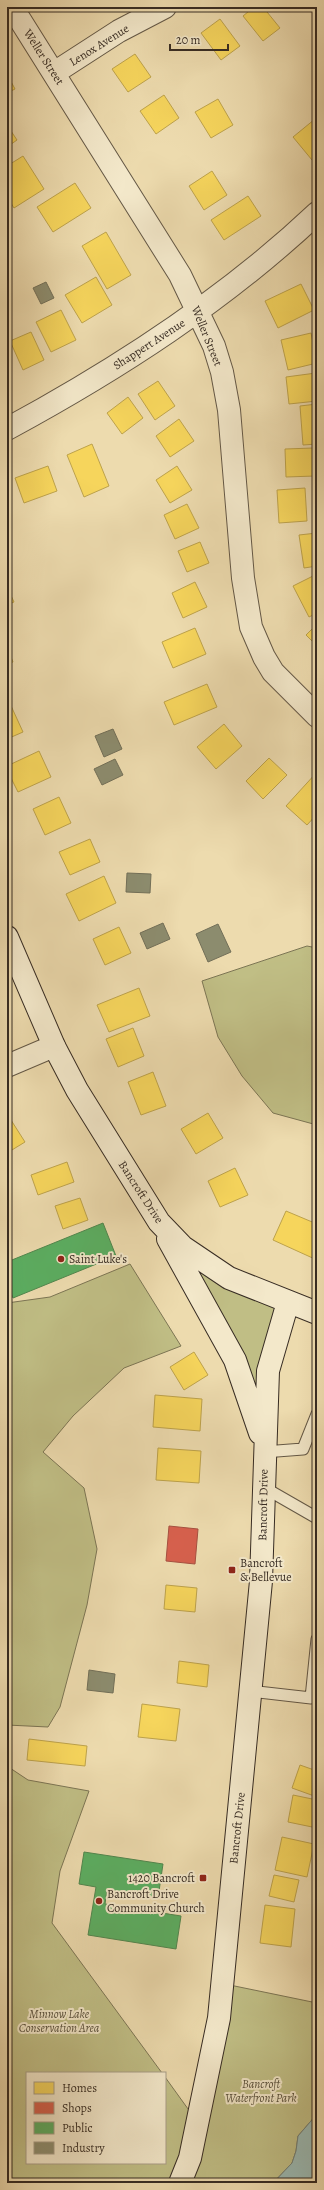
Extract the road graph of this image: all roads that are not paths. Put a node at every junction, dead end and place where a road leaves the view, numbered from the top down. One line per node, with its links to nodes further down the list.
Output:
1 (12, 7): 3 (street, Weller Street)
2 (165, 7): 3 (street, Lenox Avenue)
3 (54, 73): 5 (street, Weller Street)
4 (317, 213): 5 (street, Shappert Avenue)
5 (198, 312): 6 (street, Shappert Avenue); 7 (street, Weller Street)
6 (7, 430)
7 (317, 716)
8 (7, 937): 9 (street, Bancroft Drive)
9 (54, 1046): 10 (street); 11 (street, Bancroft Drive)
10 (7, 1066)
11 (159, 1222): 12 (street, Bancroft Drive); 15 (street)
12 (288, 1302): 13 (street); 15 (street, Bancroft Drive)
13 (317, 1313)
14 (317, 1414): 15 (lane)
15 (264, 1448): 16 (street, Bancroft Drive)
16 (263, 1487): 17 (lane); 19 (street, Bancroft Drive)
17 (317, 1518)
18 (317, 1639): 19 (lane)
19 (250, 1691): 20 (street, Bancroft Drive)
20 (180, 2183)

